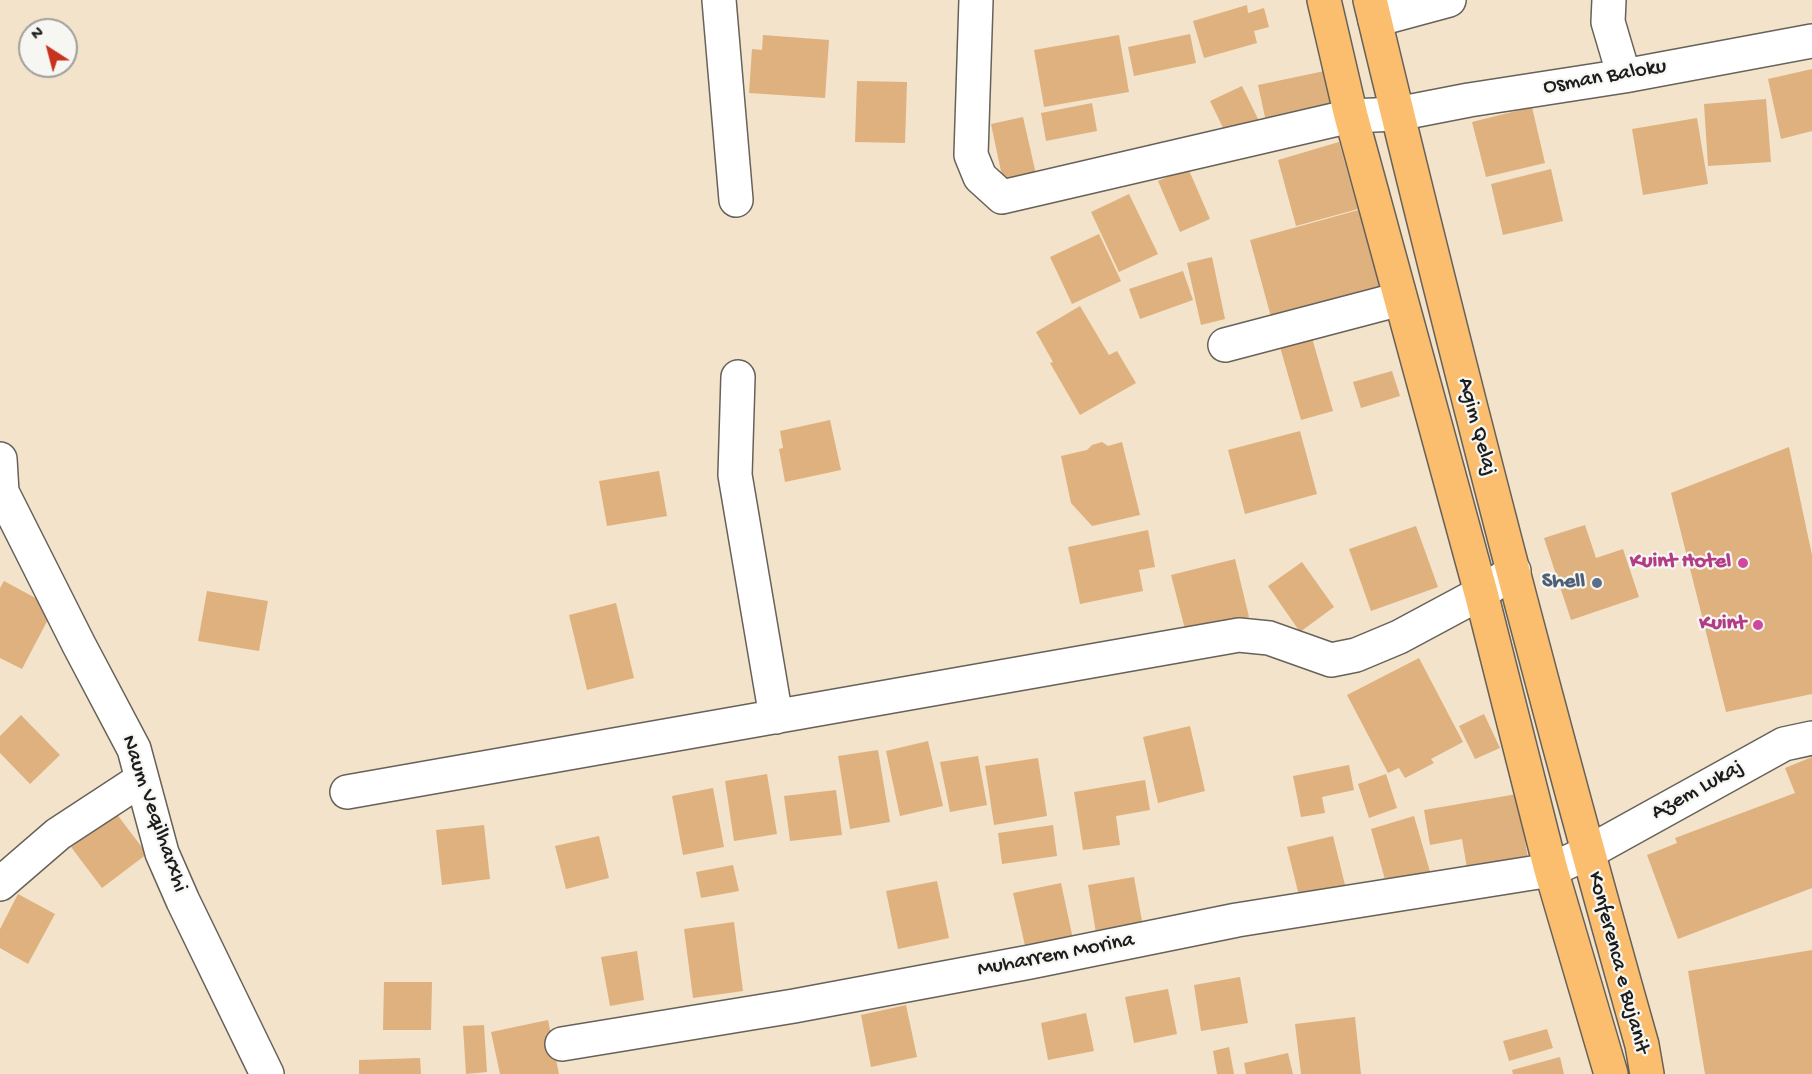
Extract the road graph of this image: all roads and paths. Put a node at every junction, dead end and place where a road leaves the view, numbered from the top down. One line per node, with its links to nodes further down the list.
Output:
1 (719, 0): 11 (street)
2 (976, 0): 10 (street, Osman Baloku)
3 (1324, 0): 10 (main road, Agim Qelaj)
4 (1449, 0): 6 (street)
5 (1609, 0): 8 (street)
6 (1373, 10): 9 (main road, Agim Qelaj)
7 (1812, 41): 8 (street, Osman Baloku)
8 (1624, 76): 9 (street, Osman Baloku)
9 (1397, 114): 10 (street, Osman Baloku); 12 (main road, Agim Qelaj)
10 (1351, 116): 13 (main road, Agim Qelaj)
11 (736, 200)
12 (1424, 226): 13 (main road); 19 (main road, Agim Qelaj)
13 (1384, 233): 14 (main road, Agim Qelaj)
14 (1400, 299): 15 (street); 20 (main road, Agim Qelaj)
15 (1225, 345)
16 (738, 377): 21 (street)
17 (0, 459): 18 (street)
18 (1, 492): 23 (street, Naum Veqilharxhi)
19 (1514, 571): 20 (street); 25 (main road, Agim Qelaj)
20 (1481, 593): 21 (street); 26 (main road, Agim Qelaj)
21 (776, 717): 24 (street)
22 (1812, 738): 25 (street, Azem Lukaj)
23 (142, 779): 27 (street); 29 (street, Naum Veqilharxhi)
24 (347, 792)
25 (1587, 852): 26 (street, Azem Lukaj); 31 (main road, Konferenca e Bujanit)
26 (1551, 870): 28 (street, Muharrem Morina); 30 (main road, Konferenca e Bujanit)
27 (0, 884)
28 (562, 1044)
29 (267, 1074)
30 (1611, 1074)
31 (1647, 1074)

